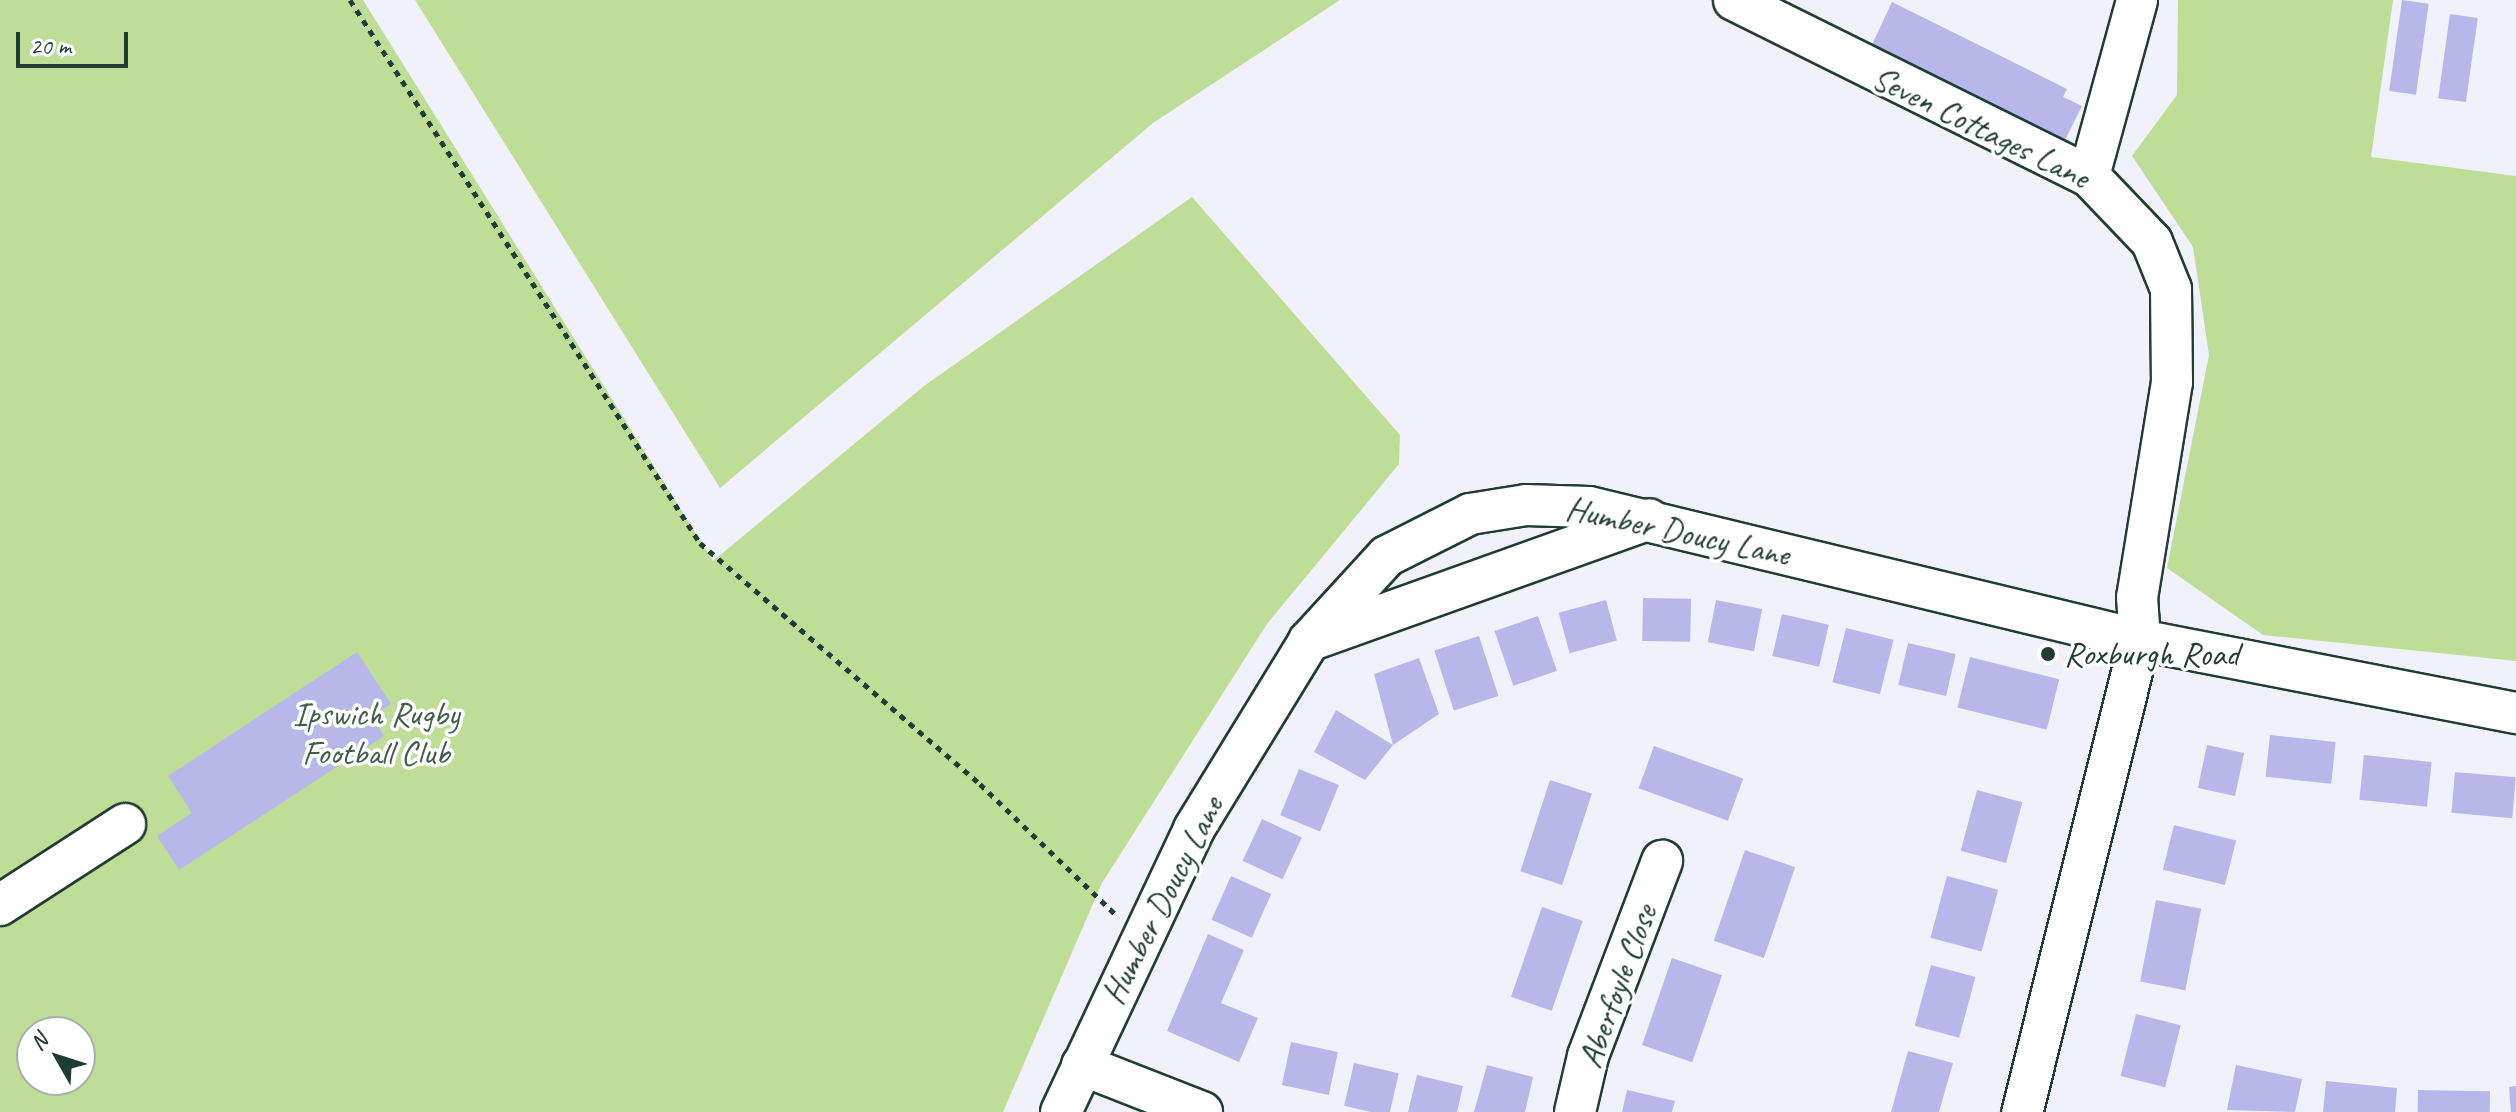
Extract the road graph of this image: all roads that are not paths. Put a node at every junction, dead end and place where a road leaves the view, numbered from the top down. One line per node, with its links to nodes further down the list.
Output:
1 (1734, 0): 3 (street, Seven Cottages Lane)
2 (2137, 0): 3 (street)
3 (2089, 176): 5 (street, Seven Cottages Lane)
4 (1649, 519): 5 (street, Humber Doucy Lane); 6 (street); 6 (street, Humber Doucy Lane)
5 (2140, 640): 7 (street, Humber Doucy Lane); 15 (street)
6 (1309, 641): 11 (street, Humber Doucy Lane)
7 (2516, 713)
8 (125, 824): 10 (street)
9 (1662, 861): 14 (street, Aberfoyle Close)
10 (0, 905)
11 (1082, 1065): 12 (street, Humber Doucy Lane); 13 (street)
12 (1061, 1112)
13 (1202, 1112)
14 (1575, 1112)
15 (2022, 1112)

